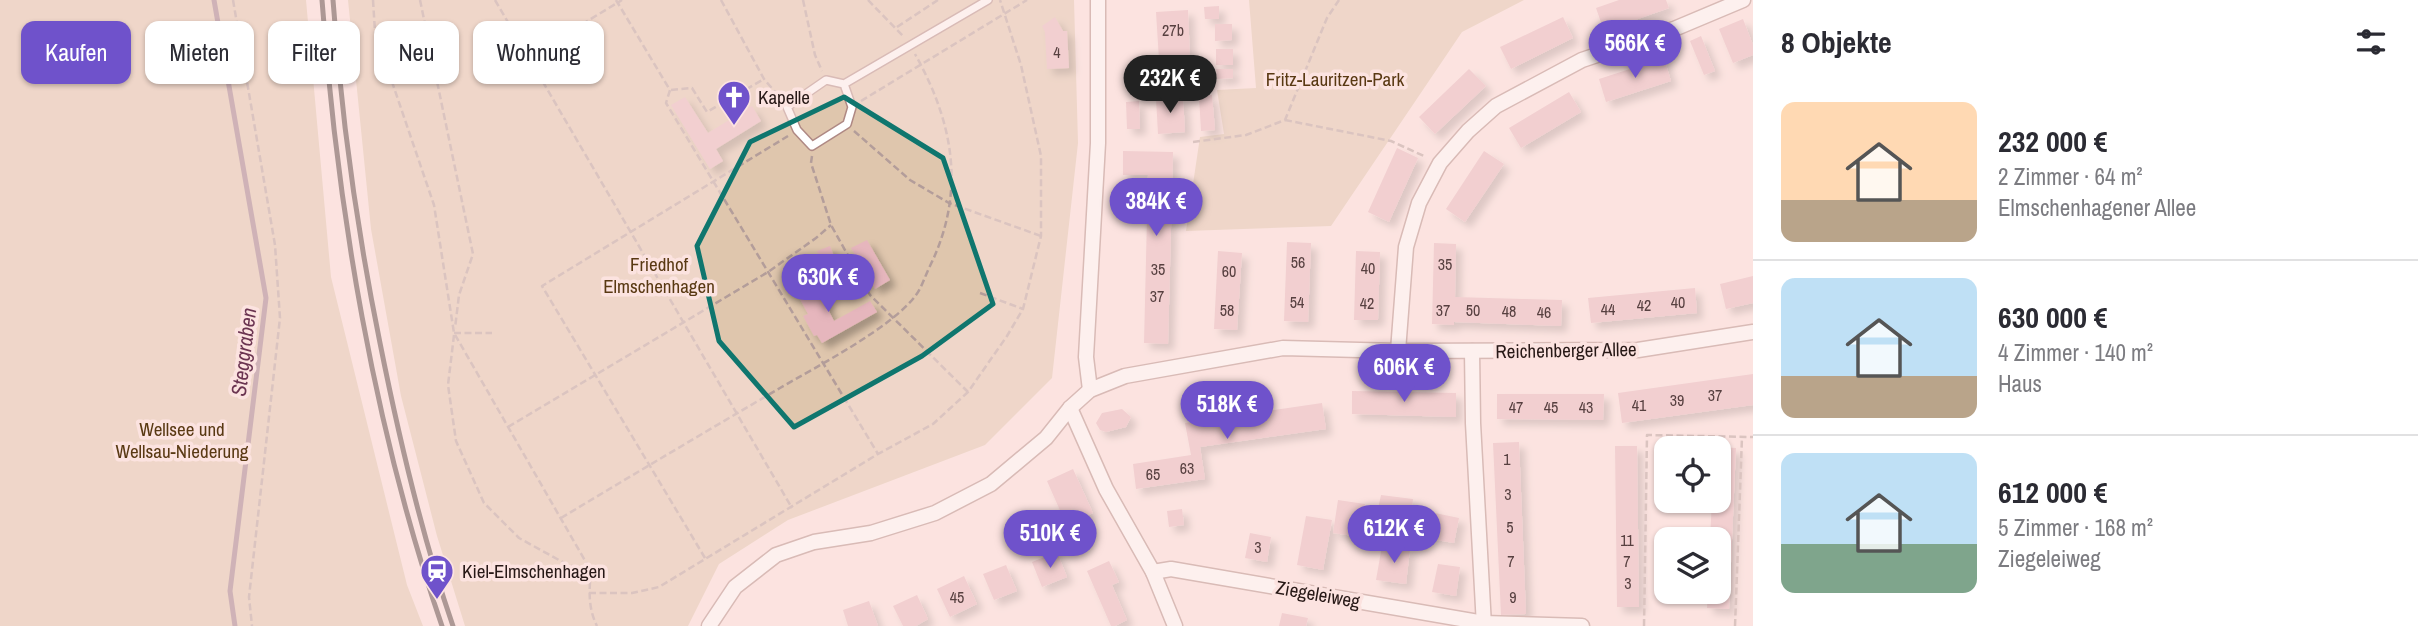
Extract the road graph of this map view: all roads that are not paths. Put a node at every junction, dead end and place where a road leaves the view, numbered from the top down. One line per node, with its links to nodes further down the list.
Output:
1 (988, 0): 4 (lane)
2 (1098, 0): 8 (street)
3 (1744, 0): 6 (street)
4 (844, 84): 4 (lane)
5 (1753, 332): 7 (street, Reichenberger Allee)
6 (1398, 351): 7 (street, Reichenberger Allee); 8 (street, Reichenberger Allee)
7 (1472, 351): 11 (street)
8 (1090, 390): 9 (street)
9 (1070, 408): 10 (street); 12 (street)
10 (1153, 572): 11 (street, Ziegeleiweg); 13 (street)
11 (1484, 624): 14 (street, Ziegeleiweg)
12 (709, 626)
13 (1175, 626)
14 (1582, 626)

